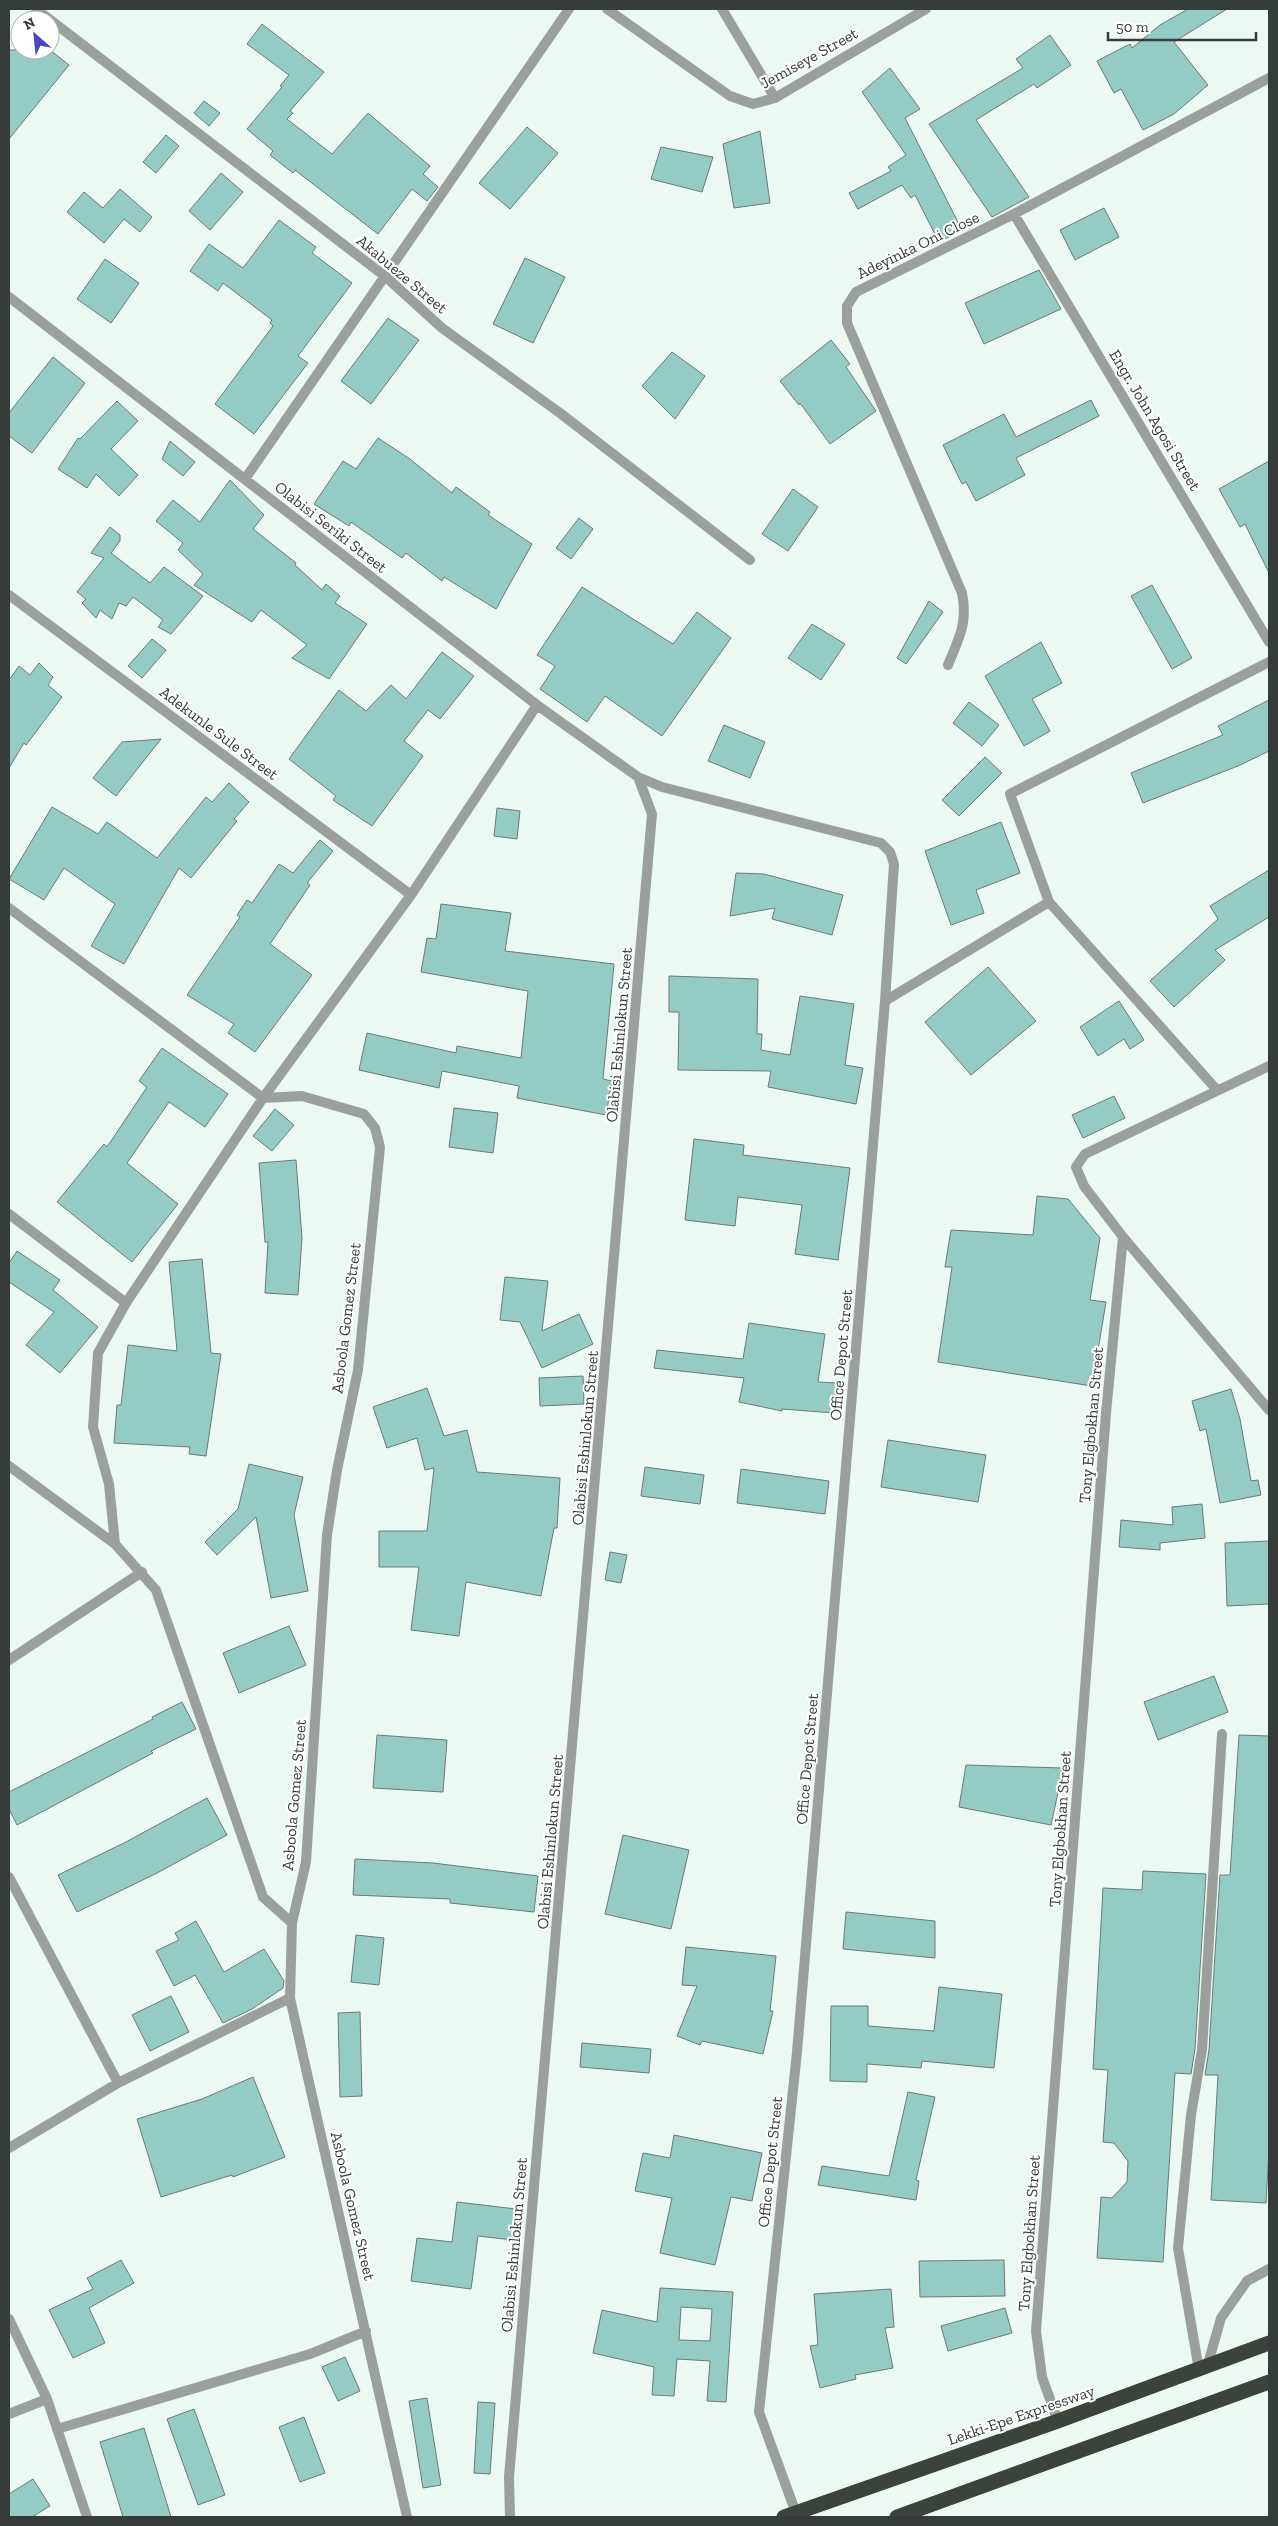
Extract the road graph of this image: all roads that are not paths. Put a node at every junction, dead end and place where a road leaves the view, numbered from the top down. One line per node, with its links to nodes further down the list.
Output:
1 (36, 9): 9 (street, Akabueze Street)
2 (569, 9): 9 (street)
3 (608, 9): 7 (street, Jemiseye Street)
4 (722, 9): 7 (street)
5 (926, 9): 7 (street, Jemiseye Street)
6 (1269, 78): 8 (street, Adeyinka Oni Close)
7 (775, 98)
8 (1014, 214): 14 (street, Engr. John Agosi Street); 16 (street, Adeyinka Oni Close)
9 (386, 277): 11 (street); 12 (street, Akabueze Street)
10 (9, 297): 11 (street, Olabisi Seriki Street)
11 (245, 479): 17 (street, Olabisi Seriki Street)
12 (750, 560)
13 (9, 595): 19 (street, Adekunle Sule Street)
14 (1269, 642)
15 (1269, 662): 20 (street)
16 (948, 665)
17 (537, 705): 18 (street, Olabisi Seriki Street); 19 (street)
18 (638, 777): 22 (street); 53 (street, Olabisi Eshinlokun Street)
19 (411, 895): 25 (street)
20 (1050, 902): 22 (street); 24 (street)
21 (9, 908): 25 (street)
22 (885, 1001): 50 (street, Office Depot Street)
23 (1269, 1066): 24 (street)
24 (1217, 1090): 27 (street)
25 (263, 1098): 28 (street); 36 (street, Asboola Gomez Street)
26 (9, 1214): 28 (street)
27 (1124, 1237): 29 (street); 48 (street, Tony Elgbokhan Street)
28 (126, 1303): 31 (street)
29 (1269, 1410)
30 (9, 1466): 31 (street)
31 (115, 1544): 32 (street)
32 (142, 1572): 33 (street); 36 (street)
33 (9, 1660)
34 (1222, 1734): 44 (street)
35 (9, 1877): 38 (street)
36 (292, 1924): 37 (street, Asboola Gomez Street)
37 (290, 1998): 38 (street); 42 (street, Asboola Gomez Street)
38 (118, 2083): 39 (street)
39 (9, 2148)
40 (1269, 2268): 44 (street)
41 (9, 2319): 46 (street)
42 (366, 2331): 49 (street); 52 (street, Asboola Gomez Street)
43 (1269, 2342): 44 (highway, Lekki-Epe Expressway)
44 (1203, 2368): 48 (highway, Lekki-Epe Expressway)
45 (1269, 2382): 54 (highway)
46 (47, 2399): 47 (street); 49 (street)
47 (9, 2414)
48 (1058, 2421): 50 (highway, Lekki-Epe Expressway)
49 (57, 2429): 51 (street)
50 (790, 2515)
51 (87, 2517)
52 (407, 2517)
53 (510, 2517)
54 (897, 2517)

